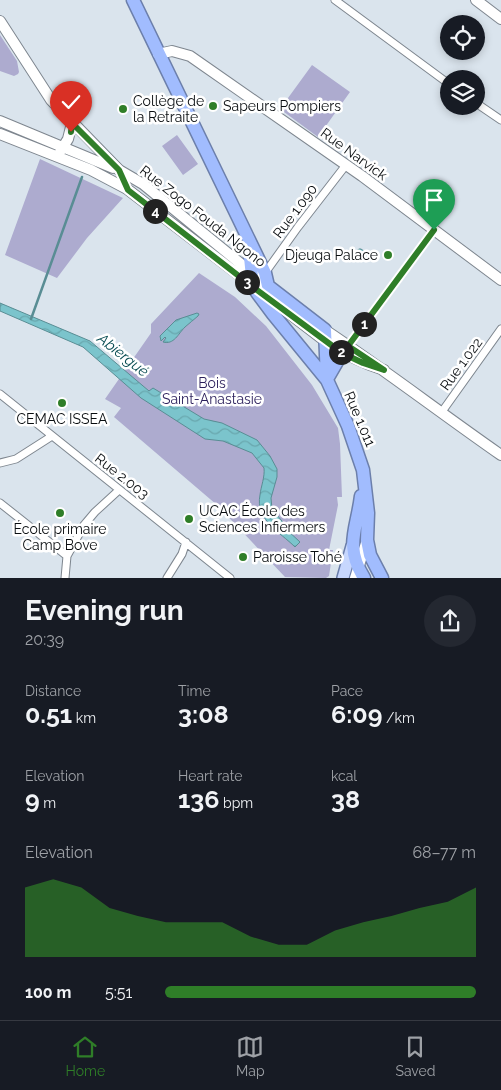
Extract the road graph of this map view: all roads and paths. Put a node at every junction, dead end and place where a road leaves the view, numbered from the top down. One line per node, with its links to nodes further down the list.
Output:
1 (133, 0): 6 (highway)
2 (335, 0): 7 (street)
3 (476, 0): 4 (main road)
4 (501, 19)
5 (0, 21): 11 (main road, Rue Zogo Fouda Ngono)
6 (158, 54): 15 (main road, Rue Narvick); 19 (highway)
7 (440, 77)
8 (485, 109): 9 (street)
9 (501, 120)
10 (0, 121): 13 (main road)
11 (72, 123): 13 (main road); 16 (main road, Rue Zogo Fouda Ngono)
12 (0, 134): 14 (main road)
13 (64, 146): 14 (main road); 16 (main road)
14 (56, 157): 17 (main road)
15 (346, 165): 18 (main road, Rue Narvick); 21 (street, Rue 1.090)
16 (119, 170): 17 (main road, Rue Zogo Fouda Ngono); 20 (main road, Rue Zogo Fouda Ngono)
17 (128, 190): 23 (main road, Rue Zogo Fouda Ngono)
18 (434, 230): 22 (main road, Rue Narvick); 26 (street)
19 (249, 240): 20 (highway); 21 (highway)
20 (251, 271): 21 (main road, Rue Zogo Fouda Ngono); 23 (highway)
21 (266, 280): 25 (highway)
22 (501, 280)
23 (253, 287): 25 (main road, Rue Zogo Fouda Ngono); 27 (highway)
24 (501, 329): 29 (street, Rue 1.022)
25 (325, 336): 26 (main road, Rue Zogo Fouda Ngono); 27 (highway)
26 (345, 349): 27 (highway); 29 (main road, Rue Zogo Fouda Ngono)
27 (327, 380): 33 (highway, Rue 1.011)
28 (0, 394): 30 (street, Rue 2.003)
29 (440, 413): 31 (main road, Rue Zogo Fouda Ngono)
30 (52, 436): 32 (street); 34 (street, Rue 2.003)
31 (501, 455)
32 (0, 462)
33 (363, 470): 36 (highway, Rue 1.011); 38 (highway, Rue 1.011)
34 (118, 490): 37 (street, Rue 2.003); 39 (street)
35 (0, 503): 39 (street)
36 (367, 540): 40 (main road); 45 (highway, Rue 1.011)
37 (186, 542): 42 (street); 43 (street, Rue 2.003)
38 (352, 546): 40 (highway); 44 (main road)
39 (66, 556): 41 (street)
40 (359, 574)
41 (65, 578)
42 (167, 578)
43 (230, 578)
44 (343, 578)
45 (382, 578)

